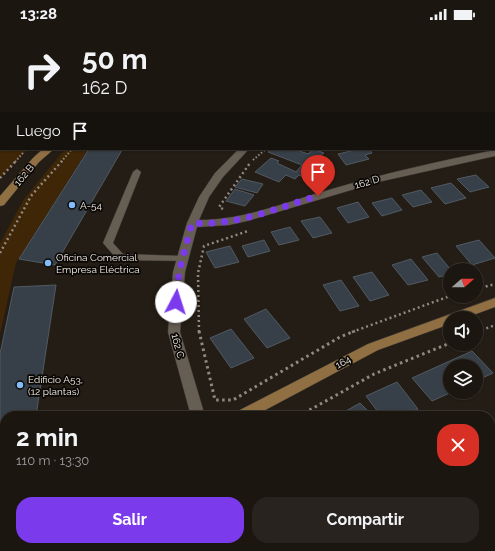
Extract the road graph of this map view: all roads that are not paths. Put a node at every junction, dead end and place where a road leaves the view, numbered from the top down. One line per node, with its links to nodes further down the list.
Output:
1 (48, 150): 5 (street, 162 B)
2 (243, 150): 6 (street, 162 C)
3 (495, 153): 6 (street, 162 D)
4 (137, 172): 7 (lane)
5 (0, 203)
6 (192, 223): 7 (street, 162 C)
7 (183, 259): 11 (street, 162 C)
8 (495, 302): 9 (street, 164)
9 (470, 311)
10 (443, 321): 12 (street, 164)
11 (197, 411)
12 (251, 411)

